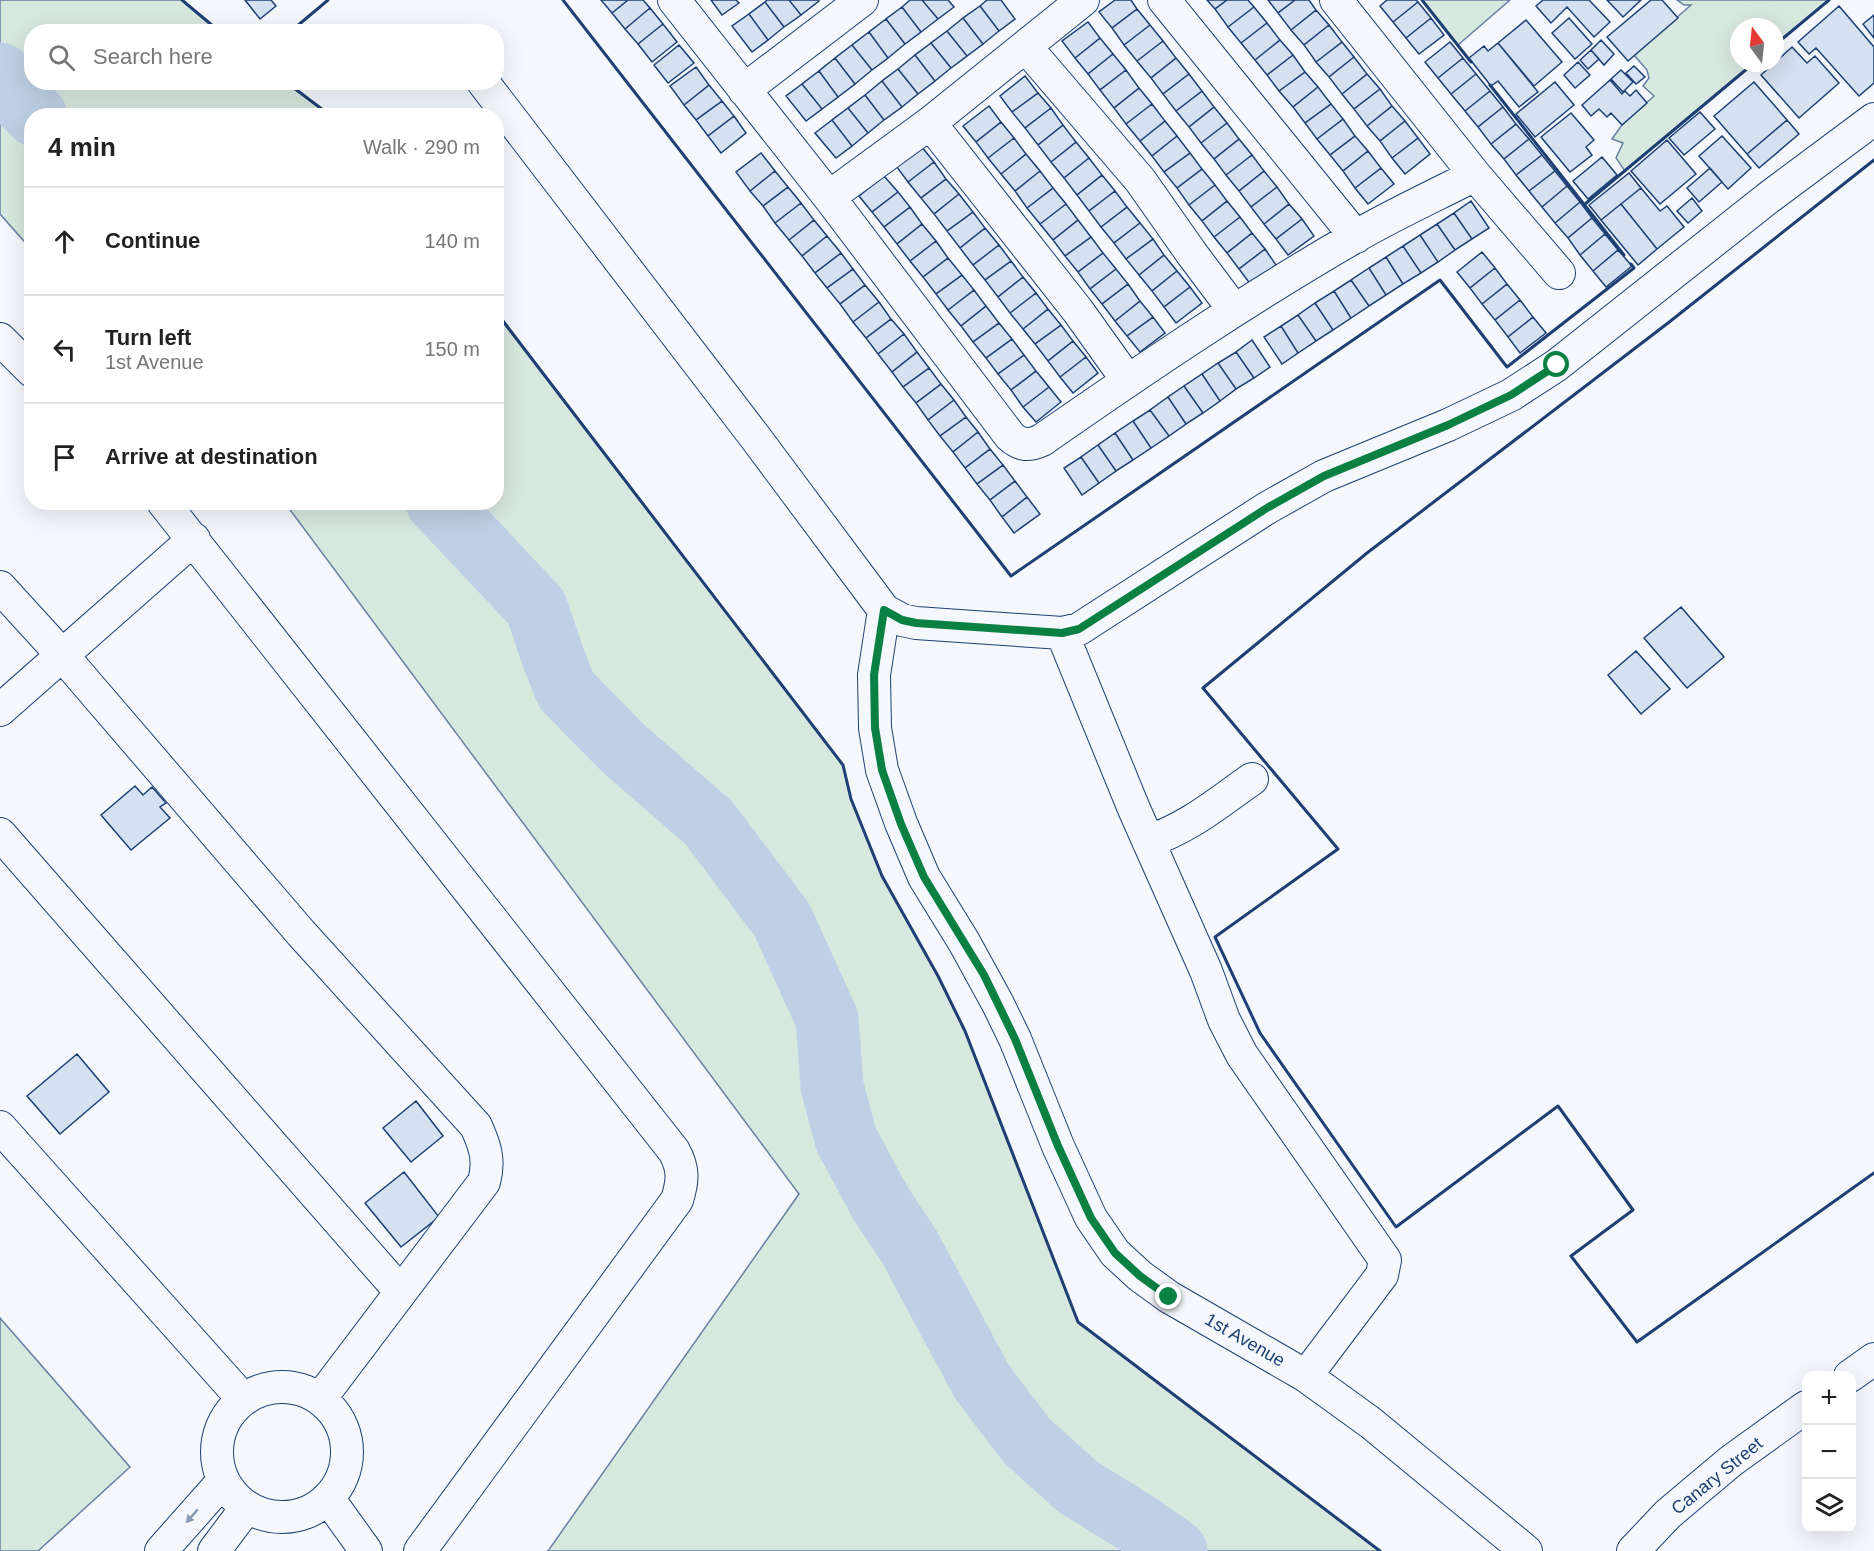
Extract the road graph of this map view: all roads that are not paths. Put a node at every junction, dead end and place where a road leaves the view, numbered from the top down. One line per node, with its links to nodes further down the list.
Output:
1 (674, 0): 8 (street)
2 (862, 0): 8 (street)
3 (1083, 0): 6 (street)
4 (1164, 0): 15 (street)
5 (1336, 0): 13 (street)
6 (1026, 47): 12 (street); 17 (street)
7 (489, 90): 9 (street)
8 (744, 90): 14 (street)
9 (503, 108)
10 (504, 109): 24 (street)
11 (1874, 119): 25 (street)
12 (930, 123): 14 (street); 20 (street)
13 (1475, 175): 15 (street); 16 (street)
14 (829, 197): 20 (street)
15 (1356, 237): 17 (street)
16 (1559, 273)
17 (1234, 310): 20 (street)
18 (0, 339): 19 (street)
19 (24, 363)
20 (1128, 381)
21 (170, 510): 22 (street)
22 (194, 539): 26 (street); 45 (street)
23 (0, 587): 26 (street)
24 (884, 610): 25 (street); 35 (street, 1st Avenue)
25 (1062, 633): 30 (street)
26 (63, 656): 27 (street); 32 (street)
27 (0, 710)
28 (1252, 779): 30 (street)
29 (0, 834): 32 (street)
30 (1148, 841): 35 (street)
31 (0, 1127): 36 (street)
32 (400, 1291): 37 (street)
33 (1874, 1359): 34 (street)
34 (1856, 1372)
35 (1306, 1376): 46 (street, 1st Avenue)
36 (243, 1399): 37 (street); 39 (street)
37 (320, 1399): 40 (street)
38 (1802, 1410): 47 (street, Canary Street)
39 (223, 1481): 41 (street); 42 (street, one-way to 42)
40 (328, 1498): 41 (street); 44 (street)
41 (247, 1507): 43 (street)
42 (161, 1551)
43 (214, 1551)
44 (366, 1551)
45 (420, 1551)
46 (1526, 1551)
47 (1633, 1551)

